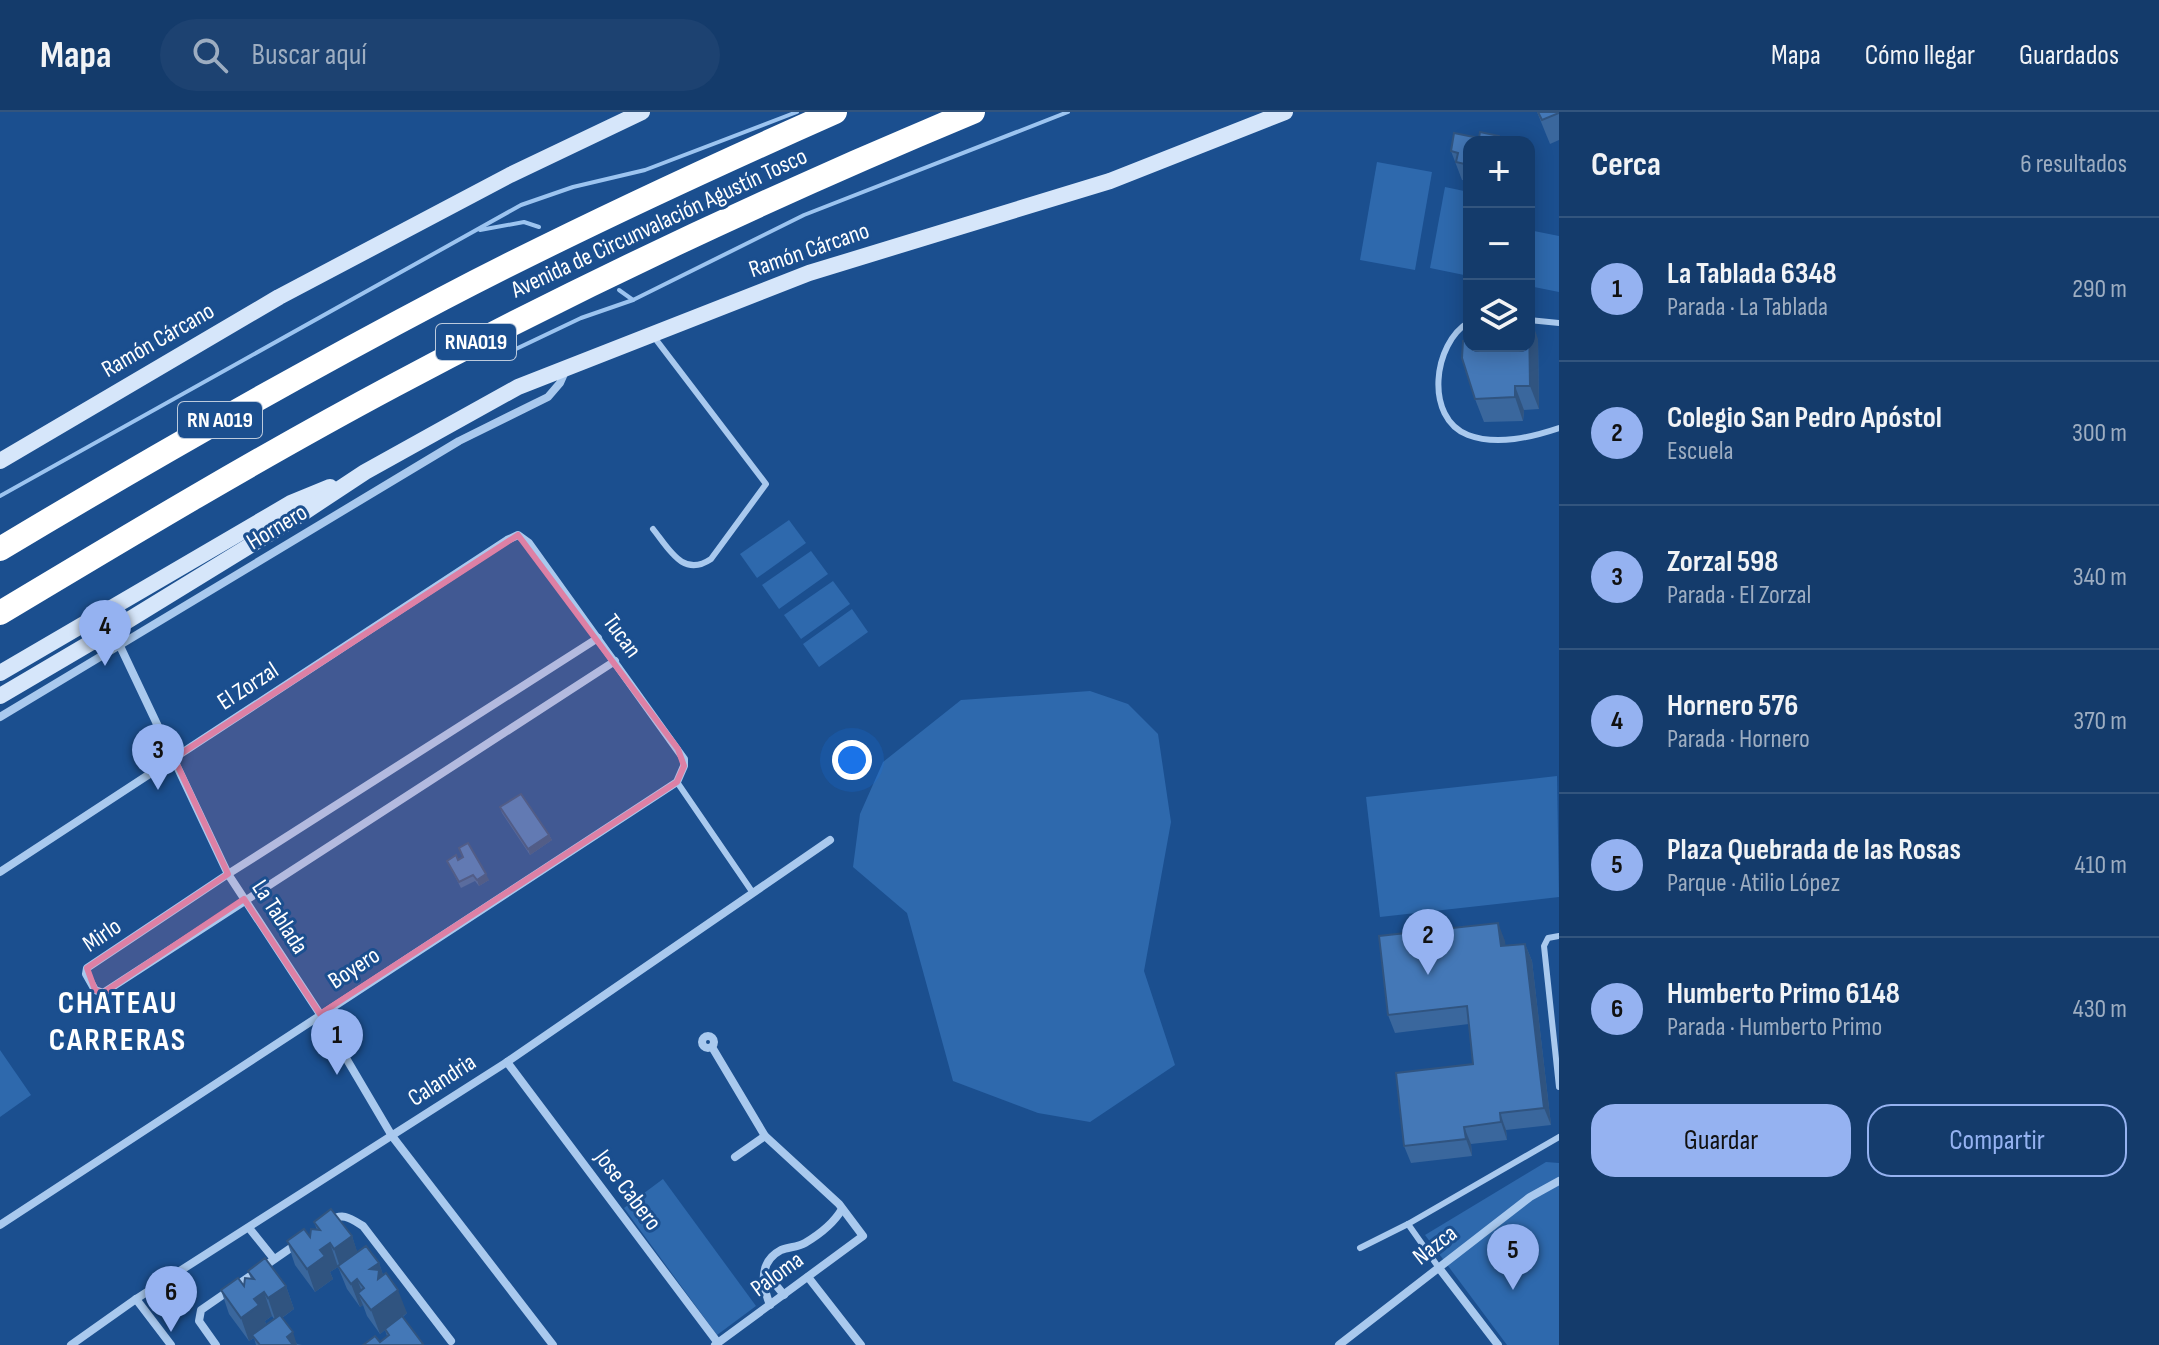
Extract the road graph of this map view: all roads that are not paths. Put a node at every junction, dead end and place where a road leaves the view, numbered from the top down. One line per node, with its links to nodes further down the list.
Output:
1 (642, 112): 12 (main road, Ramón Cárcano)
2 (835, 112): 5 (highway, Avenida de Circunvalación Agustín Tosco / RNA019)
3 (973, 112): 17 (highway, Avenida de Circunvalación Agustín Tosco / RNA019)
4 (1285, 112): 9 (main road, Ramón Cárcano)
5 (444, 298): 16 (highway, Avenida de Circunvalación Agustín Tosco / RN A019)
6 (1535, 321): 7 (lane)
7 (1559, 323)
8 (1463, 326): 11 (lane)
9 (652, 334): 10 (main road, Ramón Cárcano); 14 (lane)
10 (567, 367): 13 (main road, Ramón Cárcano); 19 (street, Hornero)
11 (1559, 428)
12 (0, 461)
13 (365, 472): 21 (main road, Ramón Cárcano); 22 (main road, Ramón Cárcano)
14 (653, 529)
15 (518, 535): 18 (street, Tucan); 24 (street, El Zorzal)
16 (0, 549)
17 (0, 613)
18 (598, 638): 20 (street, Tucan); 28 (street, Mirlo)
19 (120, 646): 23 (street, Hornero); 24 (street, La Tablada)
20 (615, 661): 25 (street, Tucan); 30 (street, Mirlo)
21 (0, 673)
22 (0, 696)
23 (0, 717)
24 (174, 758): 27 (street, El Zorzal); 28 (street, La Tablada)
25 (677, 782): 29 (lane); 32 (street, Boyero)
26 (830, 840): 29 (street, Calandria)
27 (0, 872)
28 (228, 874): 30 (street, La Tablada); 30 (street, Mirlo)
29 (753, 893): 34 (street, Calandria)
30 (244, 899): 32 (street, La Tablada)
31 (1559, 936): 35 (lane)
32 (320, 1014): 36 (street, La Tablada); 44 (street, Boyero)
33 (712, 1047): 37 (street)
34 (507, 1062): 36 (street, Calandria); 56 (street, Jose Cabero)
35 (1559, 1087)
36 (392, 1136): 45 (street, Calandria); 61 (street, La Tablada)
37 (765, 1136): 39 (street); 41 (street)
38 (1559, 1137): 43 (lane)
39 (735, 1157)
40 (1559, 1181): 49 (street, Nazca)
41 (842, 1209): 50 (street); 51 (street, Paloma)
42 (325, 1224): 55 (street)
43 (1408, 1224): 47 (lane); 49 (lane)
44 (0, 1225)
45 (249, 1228): 48 (street); 53 (street, Calandria)
46 (312, 1233): 48 (street)
47 (1360, 1248)
48 (274, 1259): 60 (street)
49 (1439, 1268): 57 (street, Nazca); 63 (street)
50 (764, 1276): 52 (street); 54 (street)
51 (808, 1277): 52 (street, Paloma); 62 (street)
52 (784, 1295): 54 (street, Paloma)
53 (136, 1299): 58 (street, Calandria); 59 (street)
54 (770, 1305): 56 (street, Paloma)
55 (451, 1341)
56 (717, 1344)
57 (1341, 1344)
58 (71, 1345)
59 (171, 1345)
60 (216, 1345)
61 (553, 1345)
62 (861, 1345)
63 (1498, 1345)

